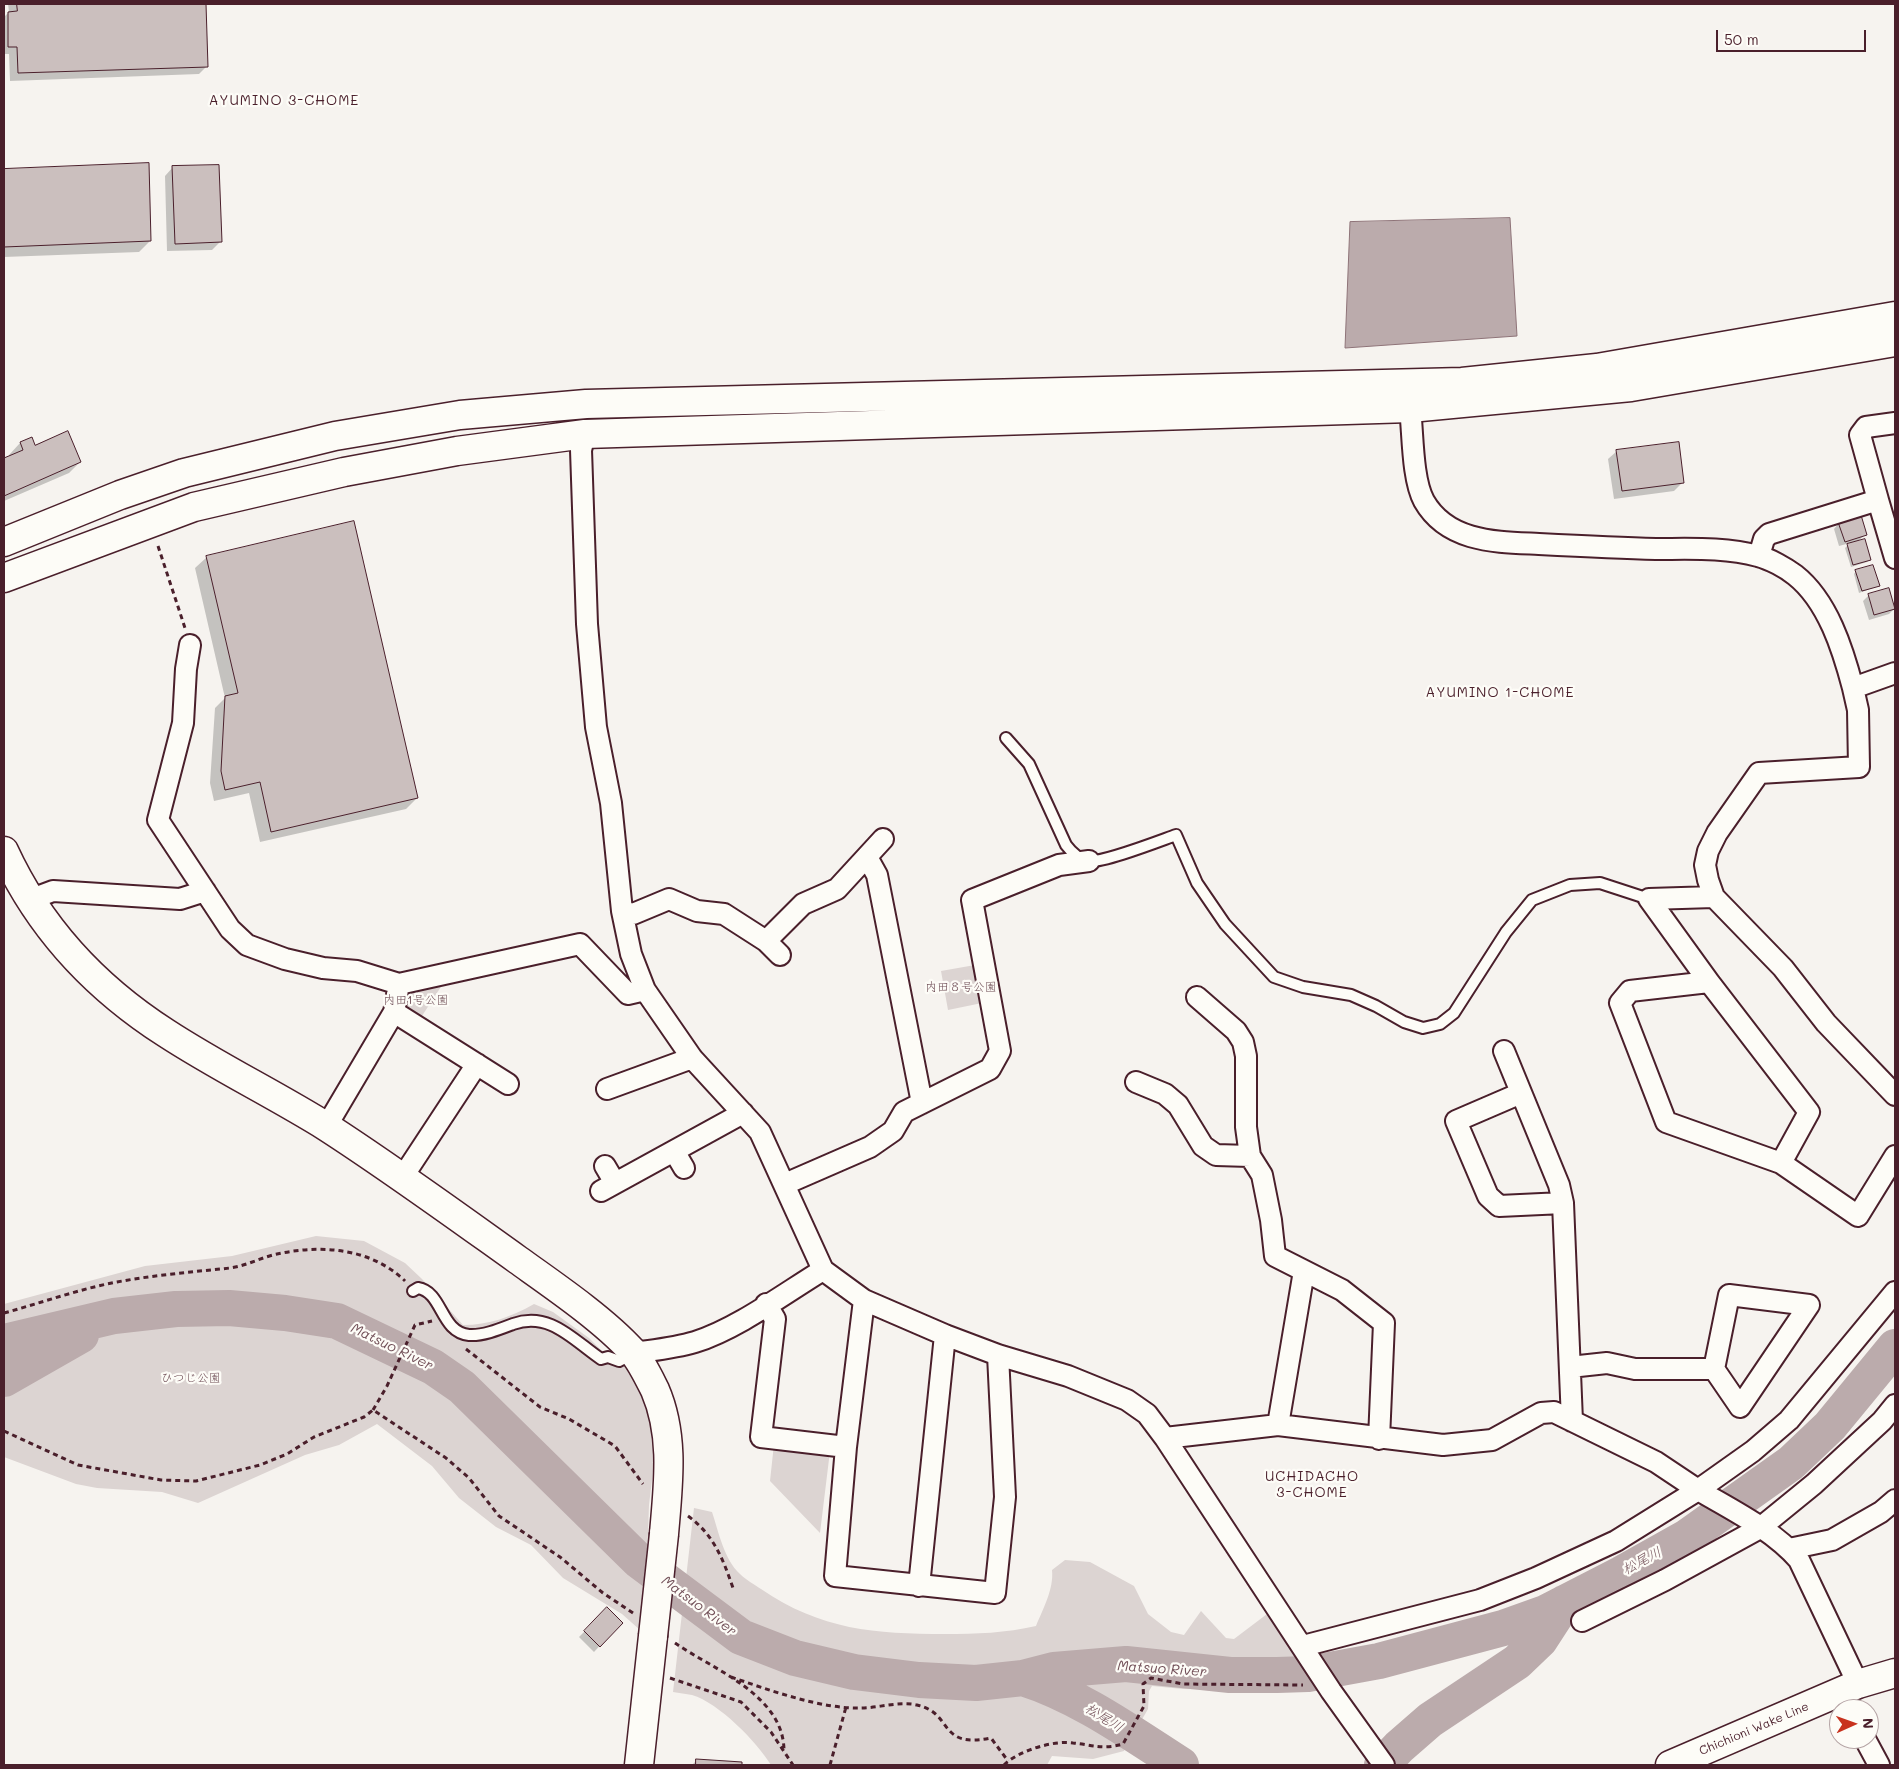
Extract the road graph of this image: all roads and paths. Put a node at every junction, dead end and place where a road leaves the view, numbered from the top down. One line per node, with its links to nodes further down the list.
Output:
1 (1895, 316): 7 (street)
2 (1895, 342): 3 (street)
3 (1410, 408): 5 (street); 9 (street)
4 (1895, 424): 6 (street)
5 (585, 434): 11 (street); 24 (street)
6 (1878, 500): 9 (street); 10 (street)
7 (4, 542)
8 (158, 544): 12 (path)
9 (1759, 556): 14 (street)
10 (1895, 558)
11 (4, 578)
12 (190, 645): 20 (street)
13 (1895, 673): 14 (street)
14 (1853, 688): 21 (street)
15 (1006, 738): 19 (lane)
16 (883, 840): 18 (street)
17 (4, 851): 23 (street)
18 (867, 857): 24 (street); 38 (street)
19 (1090, 861): 22 (lane); 38 (street)
20 (205, 891): 23 (street); 26 (street)
21 (1714, 897): 22 (street); 37 (street)
22 (1649, 899): 25 (street)
23 (29, 900): 40 (street)
24 (622, 911): 27 (street)
25 (1709, 982): 44 (street); 44 (street)
26 (399, 984): 27 (street); 29 (street)
27 (645, 990): 31 (street)
28 (1198, 997): 42 (street)
29 (394, 1012): 32 (street); 40 (street)
30 (1504, 1051): 36 (street)
31 (692, 1058): 35 (street); 39 (street)
32 (477, 1064): 34 (street); 47 (street)
33 (1136, 1082): 42 (street)
34 (508, 1084)
35 (606, 1089)
36 (1521, 1093): 49 (street); 49 (street)
37 (1895, 1095)
38 (922, 1103): 48 (street)
39 (743, 1113): 41 (street); 48 (street)
40 (326, 1127): 47 (street)
41 (674, 1151): 45 (street); 46 (street)
42 (1250, 1156): 51 (street)
43 (1895, 1156): 44 (street)
44 (1781, 1163)
45 (605, 1166)
46 (684, 1168)
47 (402, 1178): 61 (street)
48 (785, 1184): 50 (street)
49 (1563, 1203): 63 (street)
50 (823, 1270): 54 (street); 55 (street)
51 (1304, 1271): 68 (street); 71 (street)
52 (413, 1291): 56 (path); 57 (path); 61 (lane)
53 (1895, 1292): 74 (street)
54 (864, 1300): 59 (street); 72 (street)
55 (766, 1304): 61 (street); 72 (street)
56 (4, 1313)
57 (432, 1321): 58 (path); 66 (path)
58 (438, 1326)
59 (945, 1335): 62 (street); 79 (street)
60 (464, 1348): 73 (path)
61 (634, 1353): 83 (street, bridge)
62 (998, 1355): 70 (street); 79 (street)
63 (1570, 1367): 64 (street); 67 (street)
64 (1714, 1369): 64 (street)
65 (1895, 1405): 77 (street)
66 (373, 1410): 69 (path); 81 (path)
67 (1572, 1421): 71 (street); 74 (street)
68 (1278, 1425): 70 (street); 71 (street)
69 (4, 1431)
70 (1165, 1438): 84 (street)
71 (1379, 1438)
72 (846, 1447): 79 (street)
73 (643, 1484)
74 (1703, 1493): 77 (street); 84 (street)
75 (1895, 1500): 78 (street)
76 (688, 1516): 80 (path)
77 (1756, 1526): 78 (street); 82 (street)
78 (1789, 1549): 89 (street)
79 (920, 1586)
80 (732, 1588)
81 (635, 1615)
82 (1582, 1621)
83 (664, 1639): 85 (street); 87 (path)
84 (1306, 1650): 98 (street)
85 (648, 1670): 92 (path); 94 (street)
86 (1895, 1673): 89 (street, Chichioni Wake Line)
87 (725, 1675): 90 (path); 92 (path)
88 (1305, 1685): 93 (path)
89 (1850, 1695): 99 (street, Chichioni Wake Line)
90 (846, 1707): 93 (path); 96 (path)
91 (1870, 1749): 100 (street)
92 (784, 1751): 95 (path)
93 (1008, 1761): 97 (path)
94 (639, 1765)
95 (793, 1765)
96 (830, 1765)
97 (1004, 1765)
98 (1384, 1765)
99 (1670, 1765)
100 (1879, 1765)

